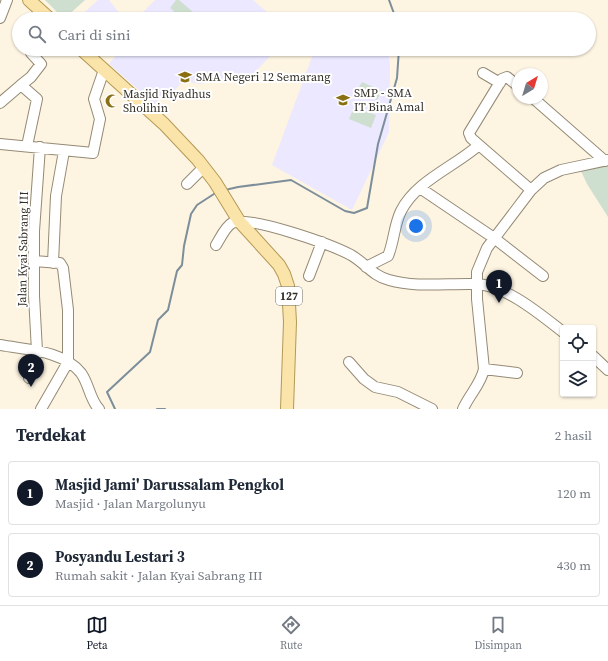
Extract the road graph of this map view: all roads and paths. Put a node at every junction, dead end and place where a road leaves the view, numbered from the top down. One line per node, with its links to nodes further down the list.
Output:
1 (7, 0): 4 (street)
2 (29, 0): 3 (main road)
3 (42, 12)
4 (0, 18)
5 (34, 56): 11 (street)
6 (89, 56): 7 (main road, 127)
7 (104, 70): 18 (street); 20 (main road, 127)
8 (483, 73): 10 (street)
9 (512, 81): 10 (street)
10 (500, 83): 15 (street)
11 (21, 85): 12 (street); 16 (street)
12 (0, 103)
13 (540, 104): 19 (street)
14 (0, 144): 16 (street)
15 (479, 145): 22 (street); 23 (street)
16 (27, 146): 17 (street)
17 (40, 147): 18 (street); 28 (street, Jalan Kyai Sabrang III)
18 (64, 151): 29 (street)
19 (607, 160): 23 (street)
20 (204, 167): 21 (street); 24 (main road, 127)
21 (187, 184)
22 (420, 188): 25 (street); 30 (street)
23 (531, 190): 25 (street)
24 (239, 221): 26 (street); 27 (street); 46 (main road, 127)
25 (494, 238): 32 (street); 33 (street)
26 (322, 242): 30 (street); 31 (street)
27 (216, 245)
28 (34, 261): 29 (street); 36 (street, Jalan Kyai Sabrang III)
29 (53, 263): 38 (street)
30 (366, 267): 33 (street)
31 (309, 276)
32 (543, 276)
33 (478, 284): 34 (street); 40 (street)
34 (560, 330)
35 (0, 346): 36 (street)
36 (38, 351): 38 (street); 43 (street)
37 (596, 359): 41 (street)
38 (68, 362): 44 (street); 45 (street)
39 (349, 362): 47 (street)
40 (484, 369): 42 (street); 48 (street)
41 (608, 370)
42 (517, 373)
43 (29, 378)
44 (40, 409)
45 (98, 409)
46 (287, 409)
47 (432, 409)
48 (463, 409)

